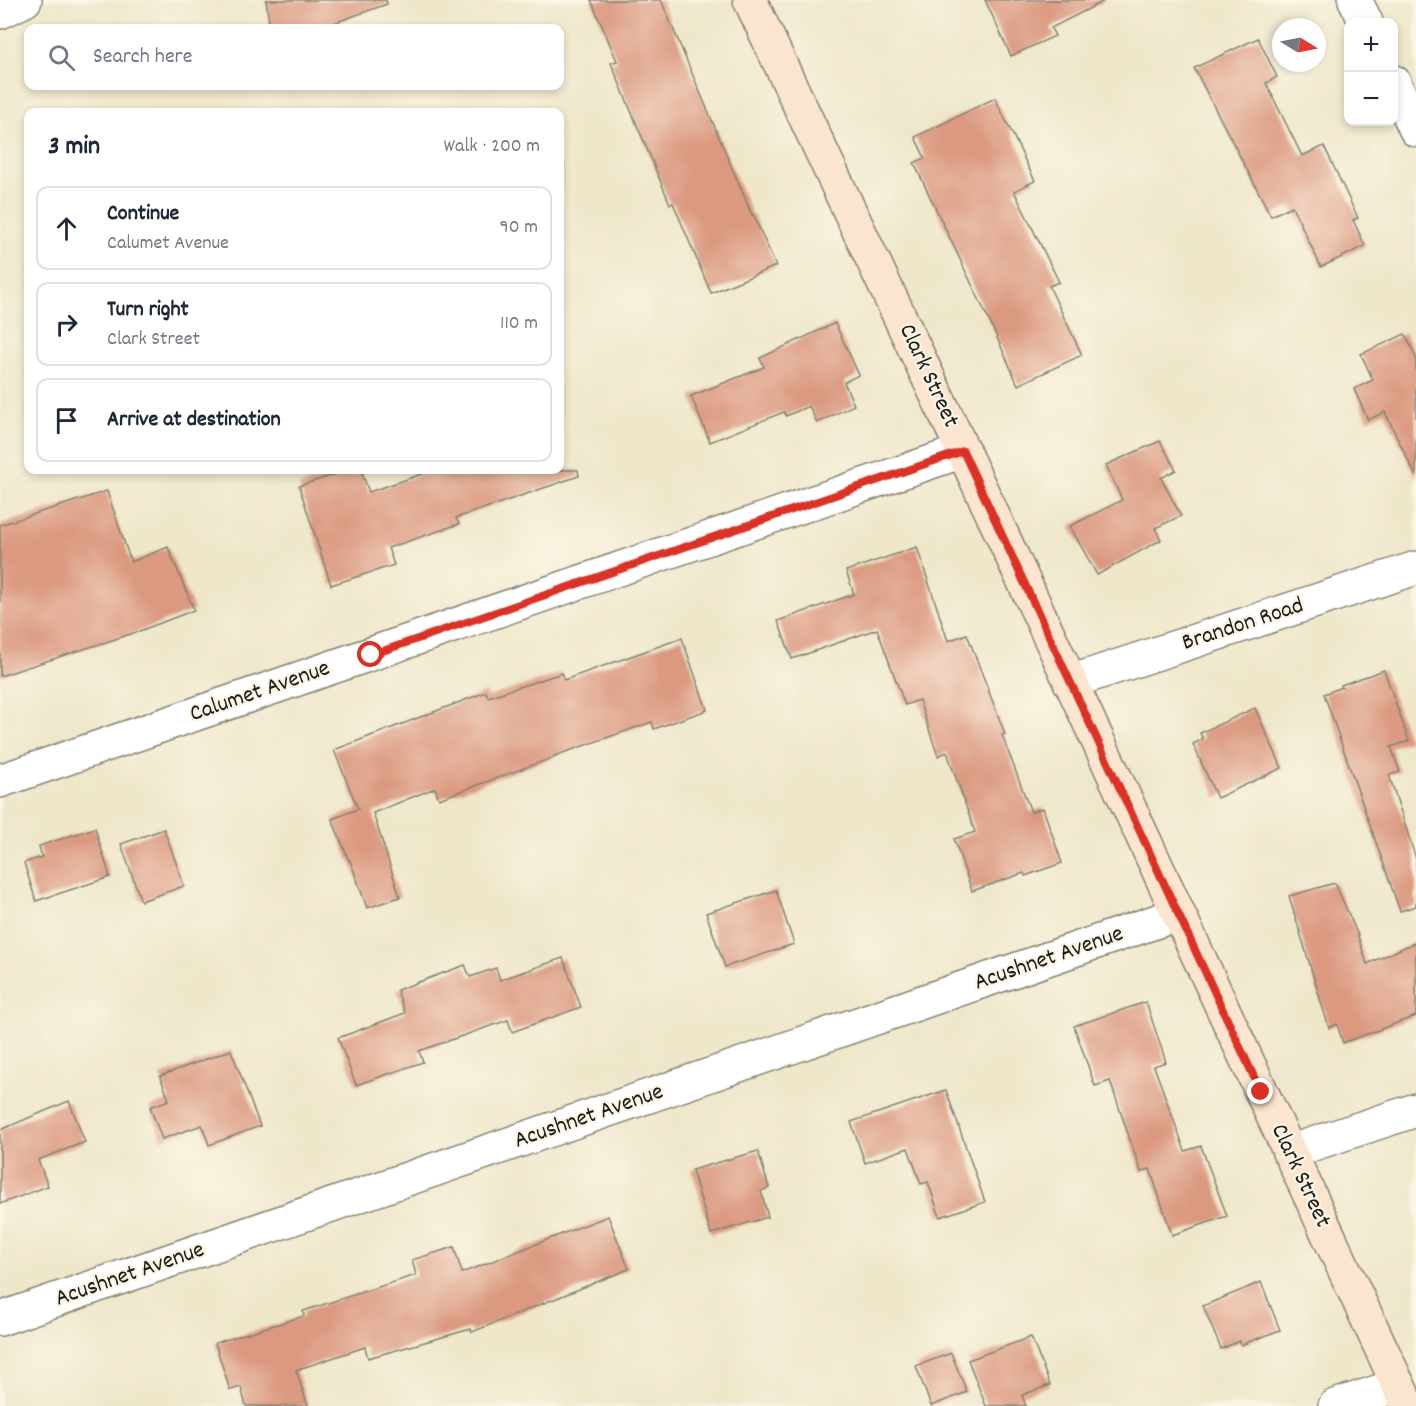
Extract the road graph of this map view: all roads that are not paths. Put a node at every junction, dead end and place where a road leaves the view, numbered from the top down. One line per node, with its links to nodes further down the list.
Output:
1 (25, 0): 4 (street)
2 (750, 0): 8 (street, Clark Street)
3 (1355, 0): 5 (street)
4 (0, 12)
5 (1364, 18)
6 (1398, 91): 7 (street)
7 (1416, 130)
8 (963, 451): 10 (street, Clark Street); 11 (street, Calumet Avenue)
9 (1416, 568): 10 (street, Brandon Road)
10 (1070, 681): 12 (street, Clark Street)
11 (0, 781)
12 (1178, 914): 14 (street, Clark Street); 15 (street, Acushnet Avenue)
13 (1416, 1110): 14 (street)
14 (1289, 1152): 16 (street, Clark Street)
15 (0, 1320)
16 (1403, 1396): 17 (street)
17 (1335, 1406)

